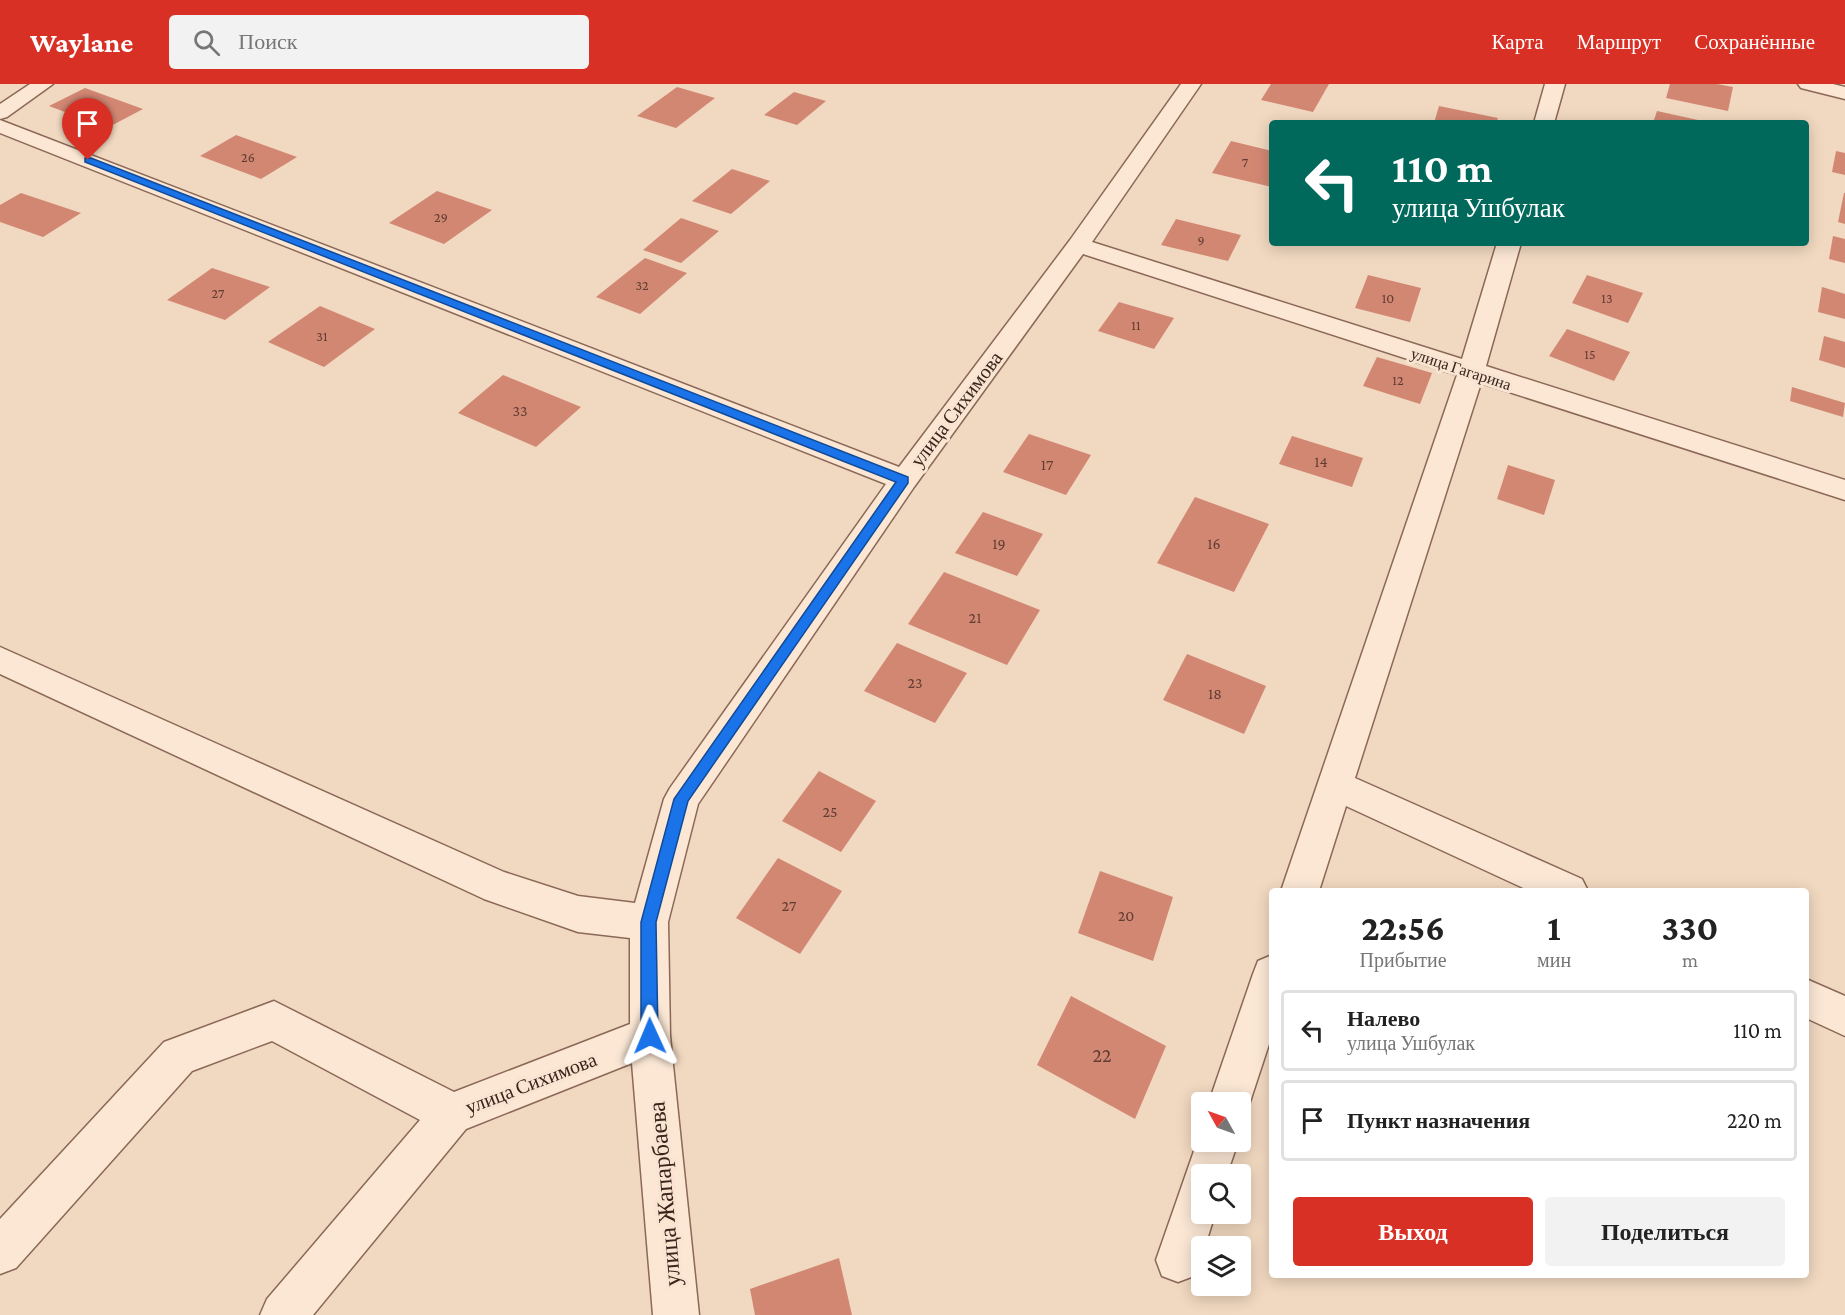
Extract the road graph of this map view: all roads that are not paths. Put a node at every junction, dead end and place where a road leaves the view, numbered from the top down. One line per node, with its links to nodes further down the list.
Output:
1 (43, 84): 6 (street)
2 (1191, 84): 9 (street, улица Сихимова)
3 (1555, 84): 7 (street)
4 (1808, 84): 5 (street)
5 (1845, 93)
6 (0, 113)
7 (1545, 120)
8 (0, 126): 12 (street)
9 (1078, 245): 11 (street, улица Гагарина); 12 (street, улица Сихимова)
10 (1508, 246): 11 (street)
11 (1472, 372): 13 (street, улица Гагарина); 15 (street)
12 (904, 480): 18 (street, улица Сихимова)
13 (1845, 490)
14 (0, 660): 18 (street)
15 (1335, 785): 16 (street); 17 (street)
16 (1301, 888)
17 (1562, 888)
18 (649, 922): 22 (street, улица Сихимова)
19 (1269, 984): 23 (street)
20 (1809, 999): 21 (street)
21 (1845, 1016)
22 (650, 1036): 24 (street, улица Сихимова); 29 (street, улица Жапарбаева)
23 (1233, 1092)
24 (452, 1114): 26 (street); 28 (street, улица Сихимова)
25 (1191, 1221): 27 (street)
26 (0, 1252)
27 (1178, 1260)
28 (283, 1315)
29 (676, 1315)

